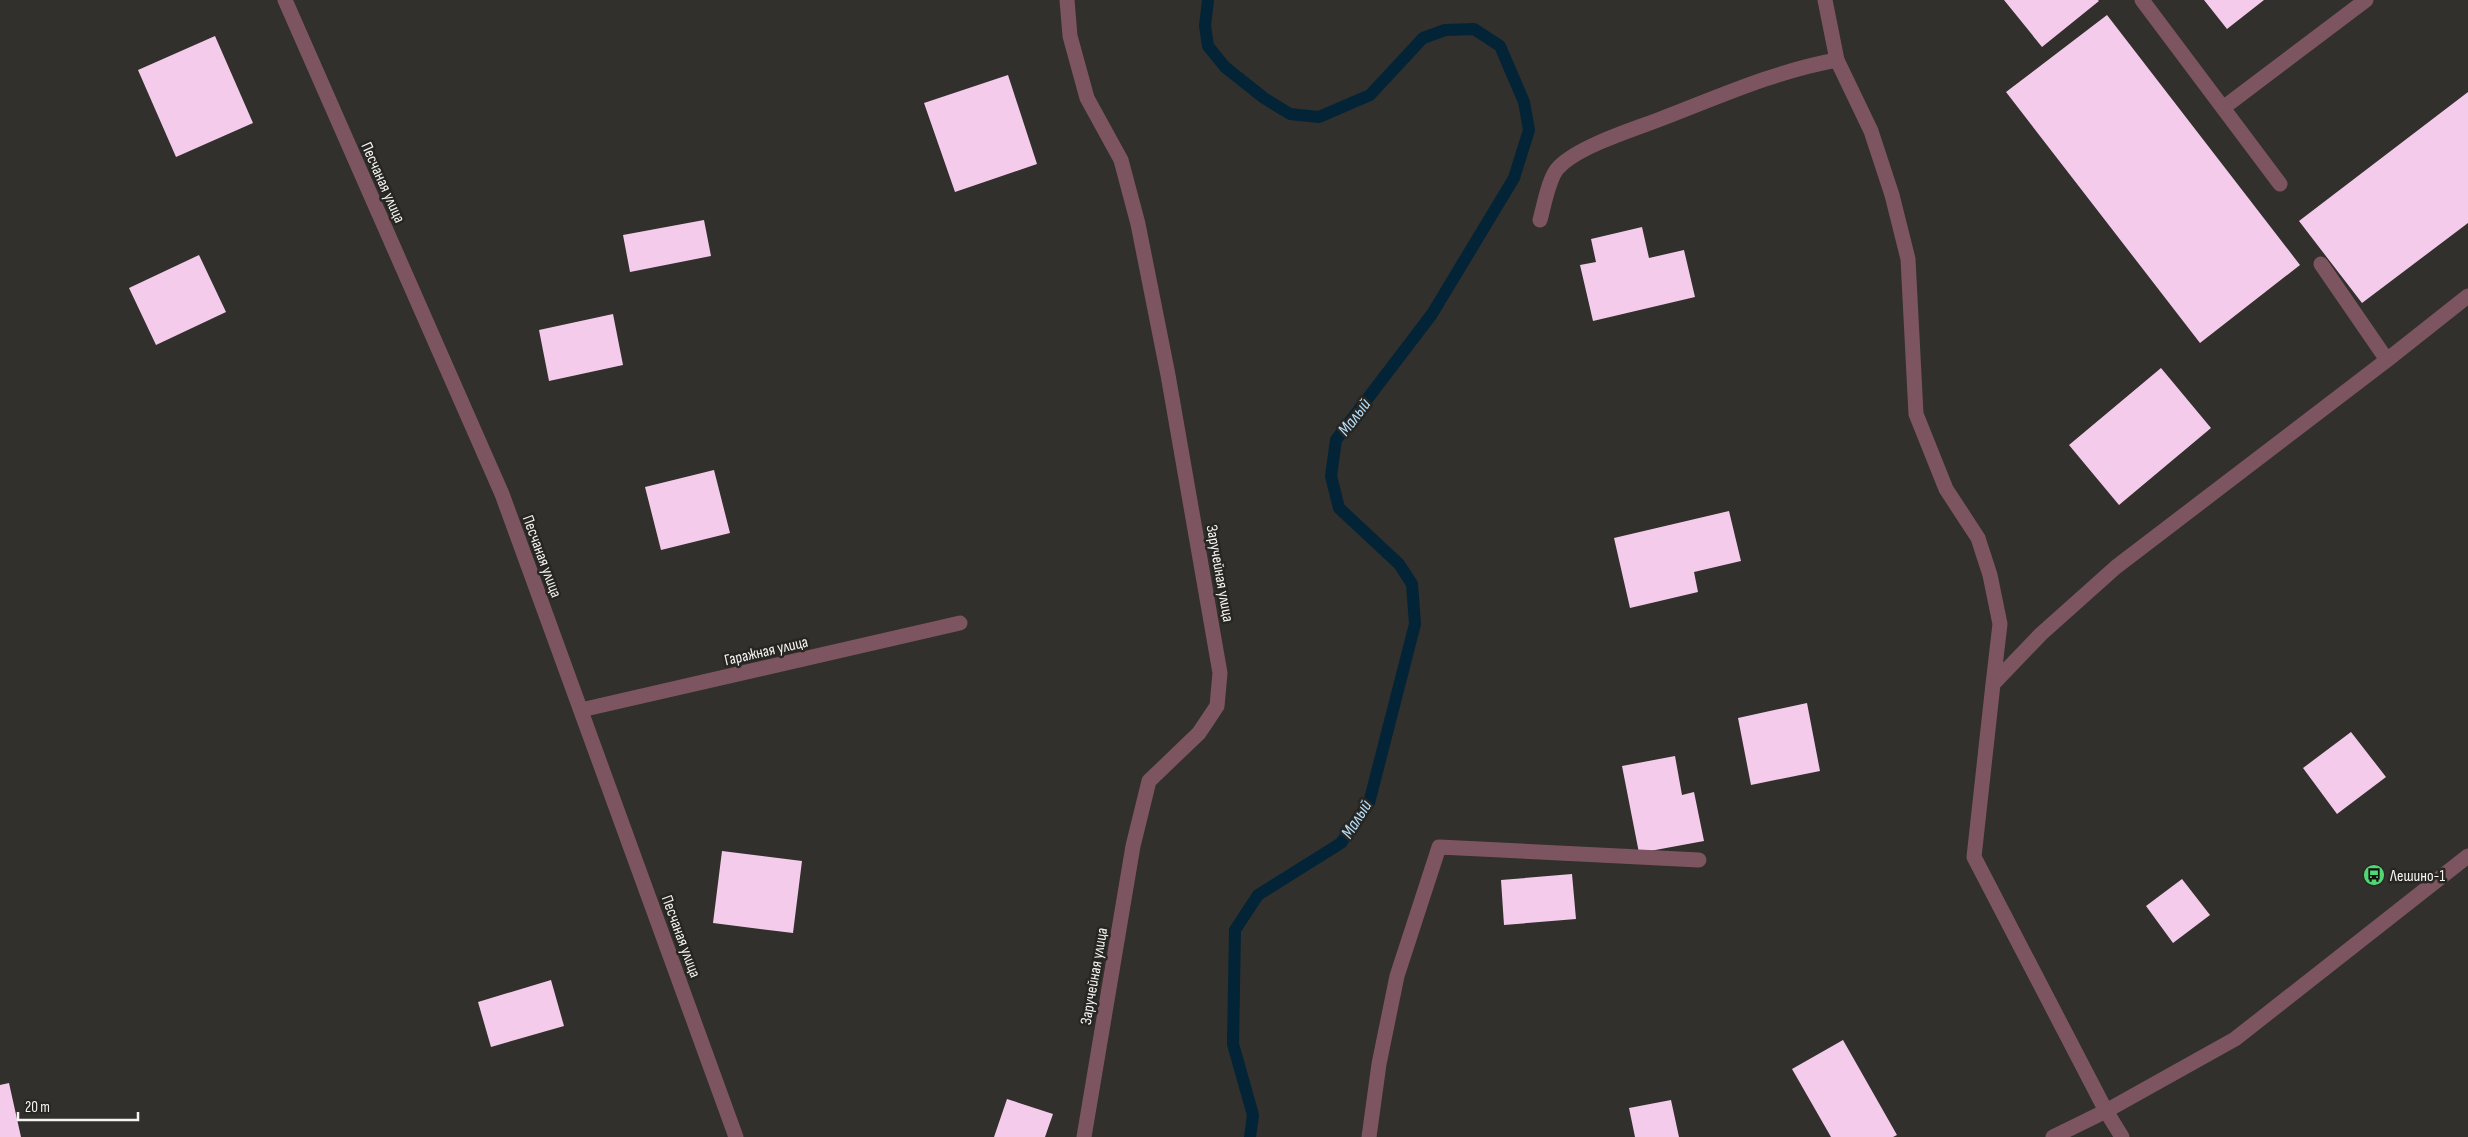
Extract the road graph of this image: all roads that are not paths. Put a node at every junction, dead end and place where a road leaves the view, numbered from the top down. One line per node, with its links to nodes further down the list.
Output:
1 (284, 0): 15 (street, Песчаная улица)
2 (1067, 0): 20 (street, Заручейная улица)
3 (1825, 0): 6 (street)
4 (2142, 0): 7 (street)
5 (2366, 0): 7 (street)
6 (1837, 60): 9 (street); 14 (street)
7 (2223, 108): 8 (street)
8 (2280, 184)
9 (1540, 220)
10 (2321, 264): 12 (street)
11 (2468, 296): 12 (street)
12 (2387, 360): 14 (street)
13 (960, 623): 15 (street, Гаражная улица)
14 (1993, 684): 18 (street)
15 (581, 710): 19 (street, Песчаная улица)
16 (2468, 856): 18 (street)
17 (1699, 860): 21 (street)
18 (2106, 1111): 22 (street); 23 (street)
19 (736, 1137)
20 (1084, 1137)
21 (1369, 1137)
22 (2053, 1137)
23 (2122, 1137)

